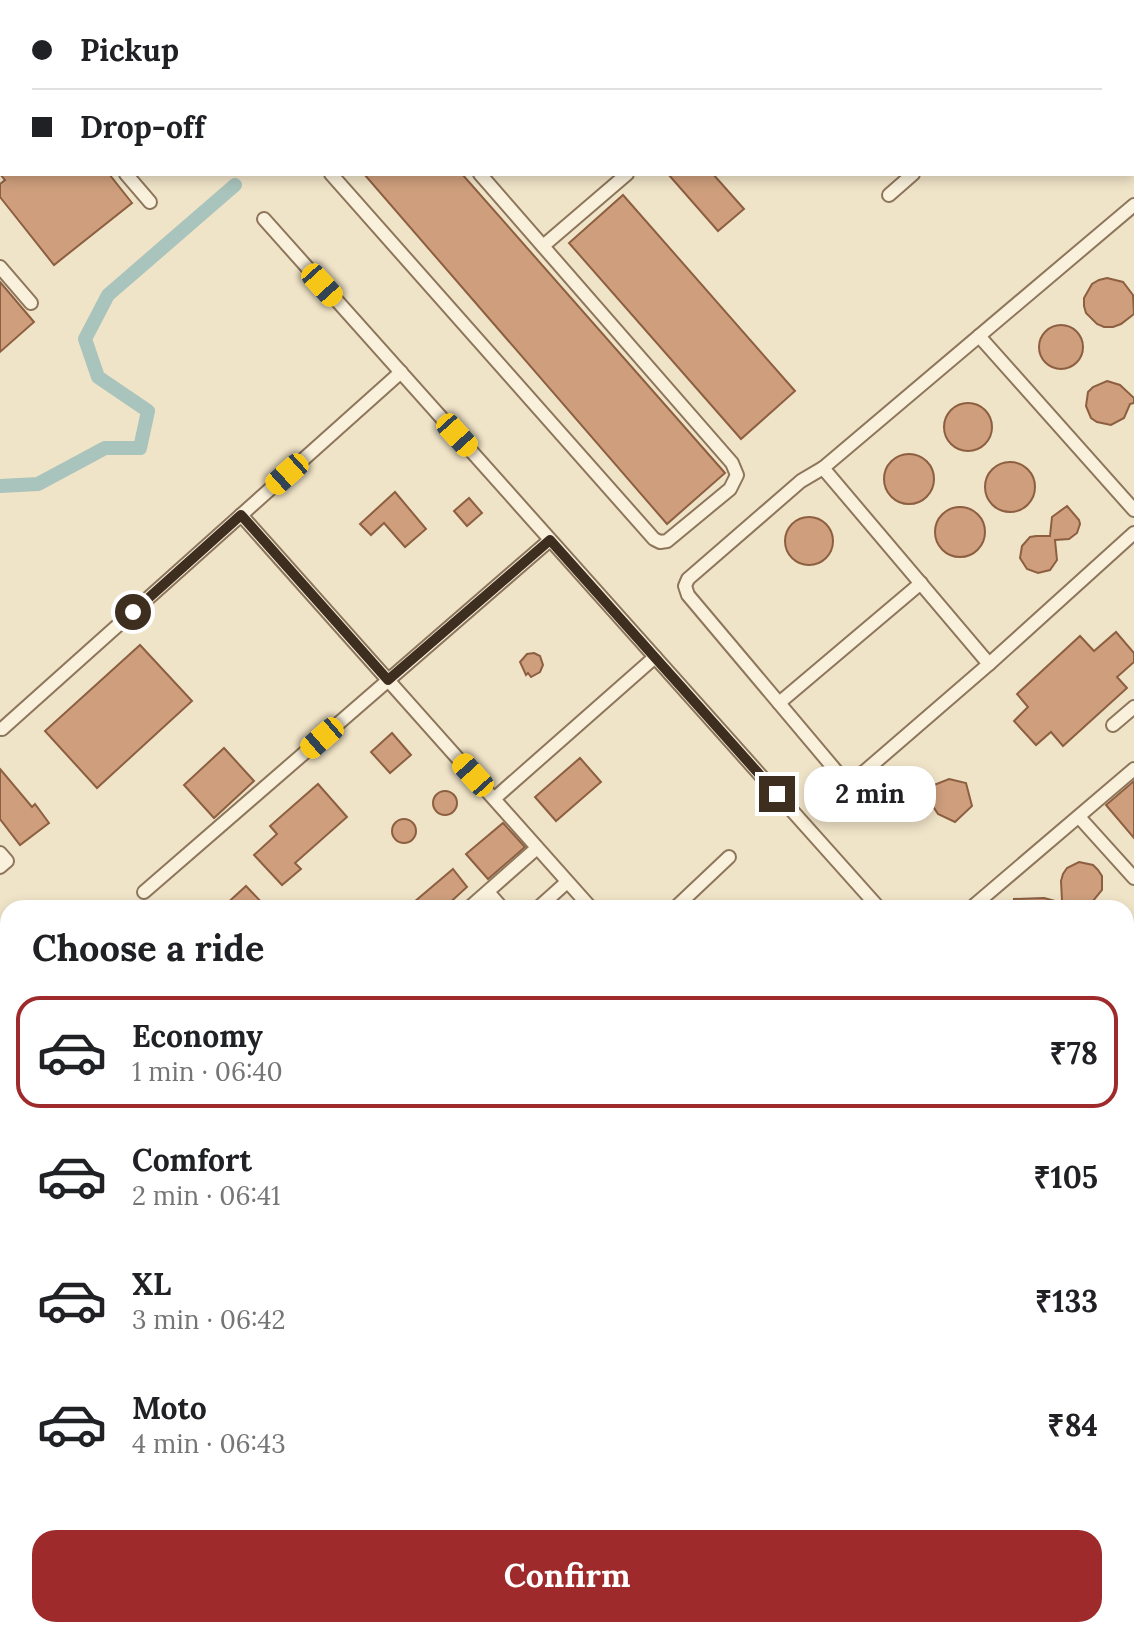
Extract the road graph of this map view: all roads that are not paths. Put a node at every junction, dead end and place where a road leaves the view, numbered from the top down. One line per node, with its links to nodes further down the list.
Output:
1 (128, 176): 7 (street)
2 (333, 176): 10 (street)
3 (482, 176): 10 (street)
4 (625, 176): 10 (street)
5 (911, 176): 6 (street)
6 (889, 195)
7 (150, 202)
8 (1134, 205): 13 (street)
9 (264, 219): 14 (street)
10 (543, 246)
11 (0, 267): 12 (street)
12 (31, 303)
13 (979, 336): 15 (street); 16 (street)
14 (401, 372): 17 (street); 19 (street)
15 (823, 468): 20 (street); 24 (street)
16 (1134, 510)
17 (241, 515): 23 (street); 27 (street)
18 (1134, 533): 22 (street)
19 (550, 540): 21 (street); 23 (street)
20 (921, 583): 22 (street); 24 (street)
21 (655, 657): 29 (street); 44 (street)
22 (989, 664): 24 (street)
23 (388, 680): 29 (street); 37 (street)
24 (779, 703)
25 (1134, 707): 26 (street)
26 (1113, 725)
27 (2, 729)
28 (1134, 769): 30 (street)
29 (495, 798): 31 (street)
30 (1079, 817): 35 (street); 45 (street)
31 (537, 848): 36 (street); 38 (street)
32 (0, 853): 34 (street)
33 (729, 857): 43 (street)
34 (0, 867)
35 (1134, 878)
36 (567, 882): 41 (street); 42 (street)
37 (144, 892)
38 (488, 892): 39 (street); 40 (street)
39 (478, 900)
40 (495, 900)
41 (547, 900)
42 (584, 900)
43 (683, 900)
44 (872, 900)
45 (980, 900)

